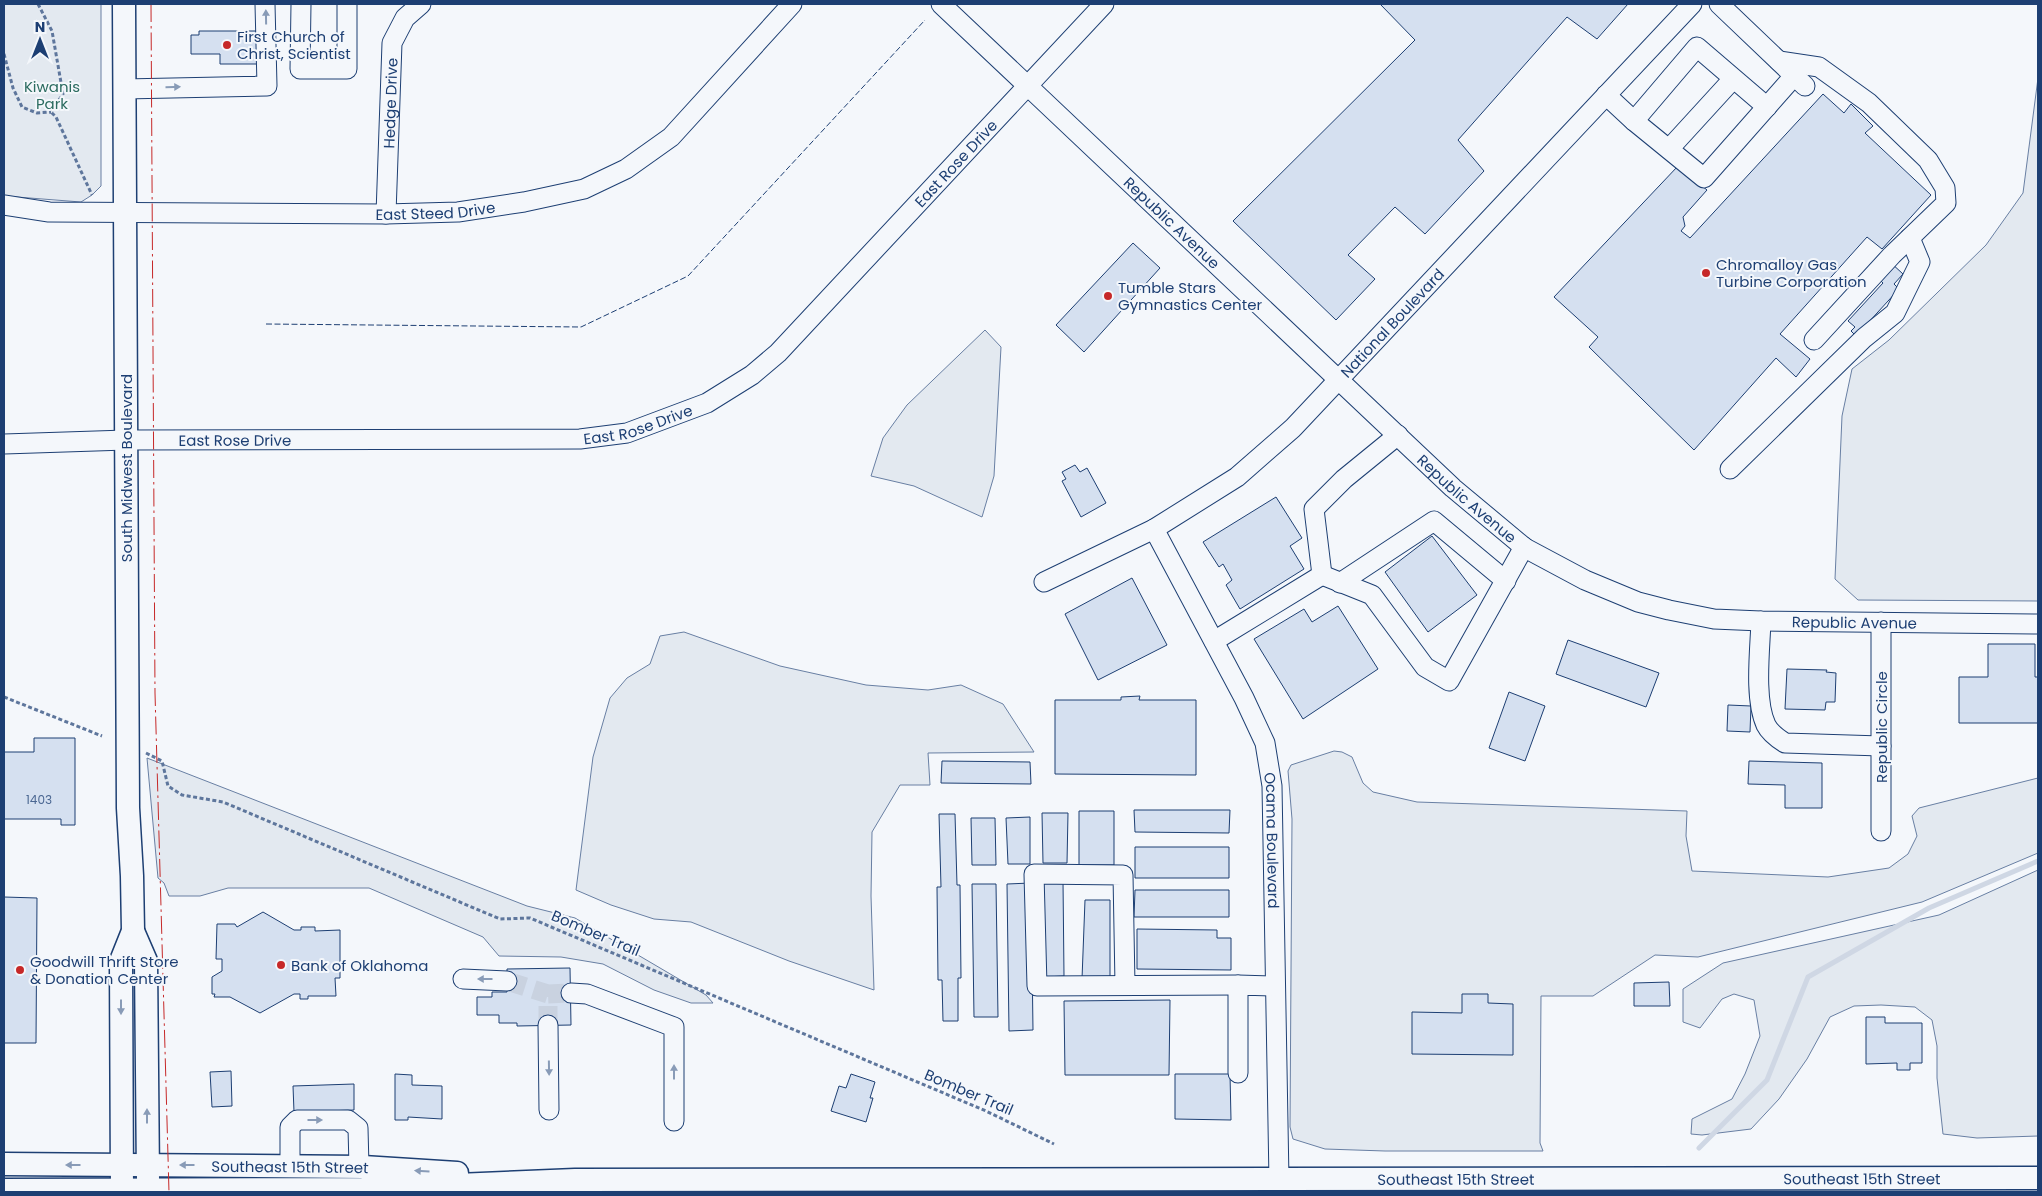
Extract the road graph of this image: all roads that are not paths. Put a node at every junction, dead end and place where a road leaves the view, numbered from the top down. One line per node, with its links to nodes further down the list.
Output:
1 (124, 4): 14 (main road, South Midwest Boulevard)
2 (265, 4): 14 (street, one-way to 2)
3 (301, 4): 4 (street)
4 (347, 4)
5 (421, 4): 21 (street, Hedge Drive)
6 (792, 4): 21 (street, East Steed Drive)
7 (941, 4): 13 (street, Republic Avenue)
8 (1104, 4): 13 (street, East Rose Drive)
9 (1692, 4): 15 (street, National Boulevard)
10 (1719, 4): 11 (street)
11 (1779, 61): 16 (street); 22 (street)
12 (1733, 79): 16 (street); 17 (street); 18 (street)
13 (1027, 86): 24 (street, Republic Avenue); 26 (street, East Rose Drive)
14 (124, 89): 20 (main road, South Midwest Boulevard)
15 (1606, 95): 17 (street); 24 (street, National Boulevard)
16 (1766, 107): 18 (street)
17 (1634, 121): 18 (street)
18 (1669, 149)
19 (4, 205): 20 (street, East Steed Drive)
20 (124, 212): 21 (street, East Steed Drive); 26 (main road, South Midwest Boulevard)
21 (386, 214)
22 (1910, 238): 23 (street); 28 (street)
23 (1814, 340)
24 (1338, 381): 25 (street, Republic Avenue); 29 (street, National Boulevard)
25 (1398, 435): 30 (street, Republic Avenue); 31 (street)
26 (126, 440): 27 (street, East Rose Drive); 41 (main road, South Midwest Boulevard)
27 (4, 444)
28 (1730, 469)
29 (1154, 529): 33 (street, National Boulevard); 38 (street, Ocama Boulevard)
30 (1524, 547): 32 (street); 35 (street, Republic Avenue)
31 (1322, 575): 34 (street); 38 (street)
32 (1506, 581): 34 (street); 34 (street)
33 (1044, 582)
34 (1340, 583)
35 (1761, 621): 36 (street, Republic Avenue); 39 (street)
36 (1881, 622): 37 (street, Republic Avenue); 39 (street, Republic Circle)
37 (2038, 624)
38 (1214, 641): 46 (street, Ocama Boulevard)
39 (1881, 746): 40 (street, Republic Circle)
40 (1880, 831)
41 (133, 931): 53 (main road, South Midwest Boulevard, one-way to 53); 54 (main road, South Midwest Boulevard, one-way to 41)
42 (463, 979): 43 (street, one-way to 42)
43 (507, 980)
44 (1238, 984): 45 (street); 46 (street); 49 (street)
45 (1125, 985): 45 (street)
46 (1275, 986): 59 (street, Ocama Boulevard)
47 (571, 993): 51 (street, one-way to 47)
48 (548, 1025): 50 (street, one-way to 50)
49 (1238, 1073)
50 (549, 1110)
51 (674, 1121)
52 (4, 1164): 53 (main road, Southeast 15th Street, one-way to 52)
53 (122, 1165): 54 (main road, Southeast 15th Street); 62 (main road, South Midwest Boulevard)
54 (148, 1165): 55 (main road, Southeast 15th Street, one-way to 54); 63 (main road, South Midwest Boulevard)
55 (290, 1166): 56 (main road, Southeast 15th Street); 56 (street, one-way to 56)
56 (358, 1167): 58 (main road, Southeast 15th Street, one-way to 56)
57 (2038, 1178): 59 (main road, Southeast 15th Street)
58 (575, 1180): 60 (main road, Southeast 15th Street); 63 (main road, Southeast 15th Street)
59 (1278, 1180): 60 (main road, Southeast 15th Street)
60 (1136, 1186)
61 (4, 1190): 62 (main road, Southeast 15th Street)
62 (122, 1191): 63 (main road, Southeast 15th Street)
63 (148, 1191)

